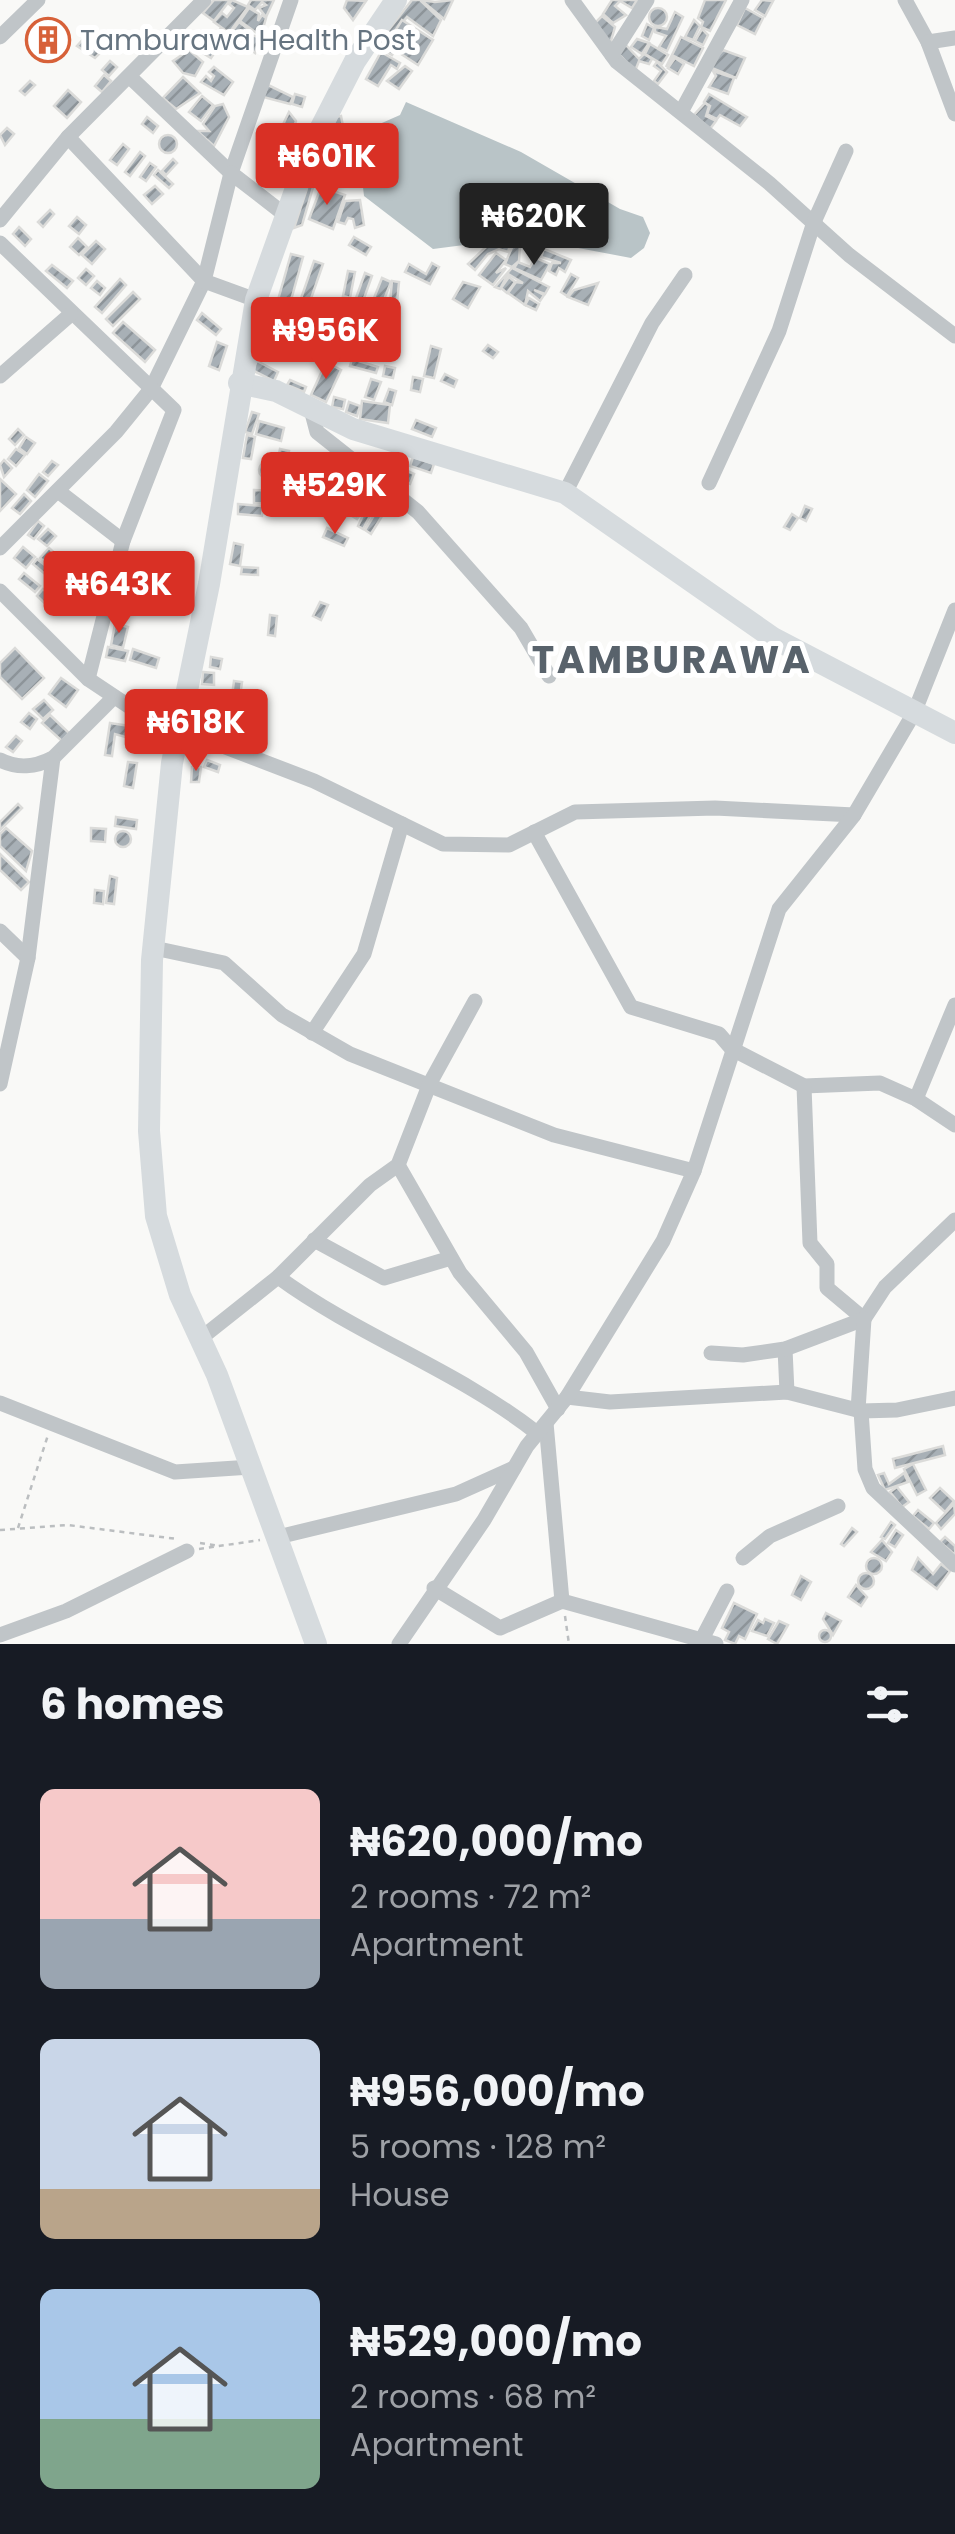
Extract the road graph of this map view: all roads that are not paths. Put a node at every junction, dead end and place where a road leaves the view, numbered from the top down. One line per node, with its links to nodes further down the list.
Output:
1 (38, 0): 9 (street)
2 (204, 0): 13 (street)
3 (291, 0): 18 (street)
4 (396, 0): 19 (main road)
5 (572, 0): 12 (street)
6 (647, 0): 12 (street)
7 (742, 0): 14 (street)
8 (905, 0): 11 (street)
9 (0, 38)
10 (955, 38): 11 (street)
11 (928, 42): 15 (street)
12 (612, 55): 14 (street)
13 (130, 77): 16 (street); 18 (street)
14 (681, 112): 21 (street)
15 (955, 114)
16 (68, 137): 20 (street); 24 (street)
17 (846, 151): 21 (street)
18 (232, 173): 19 (street); 24 (street)
19 (284, 214): 25 (main road)
20 (0, 220)
21 (814, 222): 27 (street); 33 (street)
22 (0, 243): 26 (street)
23 (684, 275): 35 (street)
24 (204, 281): 25 (street); 31 (street)
25 (256, 300): 30 (main road)
26 (71, 314): 29 (street); 31 (street)
27 (955, 336)
28 (25, 362): 29 (street)
29 (0, 377)
30 (239, 383): 32 (main road); 44 (main road)
31 (151, 389): 34 (street); 36 (street)
32 (312, 413): 35 (main road); 40 (street)
33 (709, 483)
34 (58, 491): 36 (street); 37 (street)
35 (565, 493): 43 (main road)
36 (123, 541): 41 (street)
37 (0, 548)
38 (0, 591): 41 (street)
39 (955, 610): 43 (street)
40 (549, 676)
41 (88, 679): 42 (street)
42 (114, 698): 44 (street); 46 (street)
43 (914, 713): 45 (main road); 48 (street)
44 (180, 732): 49 (street); 52 (main road)
45 (955, 733)
46 (53, 758): 47 (street); 53 (street)
47 (0, 760)
48 (854, 815): 50 (street); 57 (street)
49 (402, 824): 50 (street); 56 (street)
50 (534, 832): 57 (street)
51 (0, 931): 53 (street)
52 (154, 948): 56 (street); 70 (main road)
53 (28, 958): 58 (street)
54 (475, 1001): 59 (street)
55 (955, 1005): 61 (street)
56 (312, 1033): 59 (street)
57 (732, 1049): 60 (street); 64 (street)
58 (0, 1084)
59 (430, 1084): 63 (street); 64 (street)
60 (804, 1086): 61 (street); 69 (street)
61 (916, 1099): 62 (street)
62 (955, 1125)
63 (398, 1165): 66 (street); 67 (street)
64 (694, 1171): 76 (street)
65 (955, 1220): 69 (street)
66 (314, 1240): 67 (street); 68 (street)
67 (451, 1258): 76 (street)
68 (278, 1276): 70 (street); 78 (street)
69 (864, 1319): 71 (street); 77 (street)
70 (200, 1339): 79 (main road)
71 (785, 1349): 72 (street); 73 (street)
72 (712, 1352)
73 (786, 1392): 76 (street); 77 (street)
74 (955, 1398): 77 (street)
75 (0, 1403): 79 (street)
76 (563, 1403): 78 (street)
77 (859, 1411): 85 (street)
78 (542, 1428): 80 (street); 88 (street)
79 (251, 1467): 82 (main road)
80 (514, 1468): 82 (street); 86 (street)
81 (838, 1506): 84 (street)
82 (278, 1537): 91 (main road)
83 (187, 1551): 89 (street)
84 (743, 1558)
85 (955, 1565)
86 (434, 1588): 88 (street); 92 (street)
87 (726, 1591): 90 (street)
88 (562, 1602): 90 (street)
89 (0, 1635)
90 (709, 1642)
91 (316, 1644)
92 (399, 1644)

